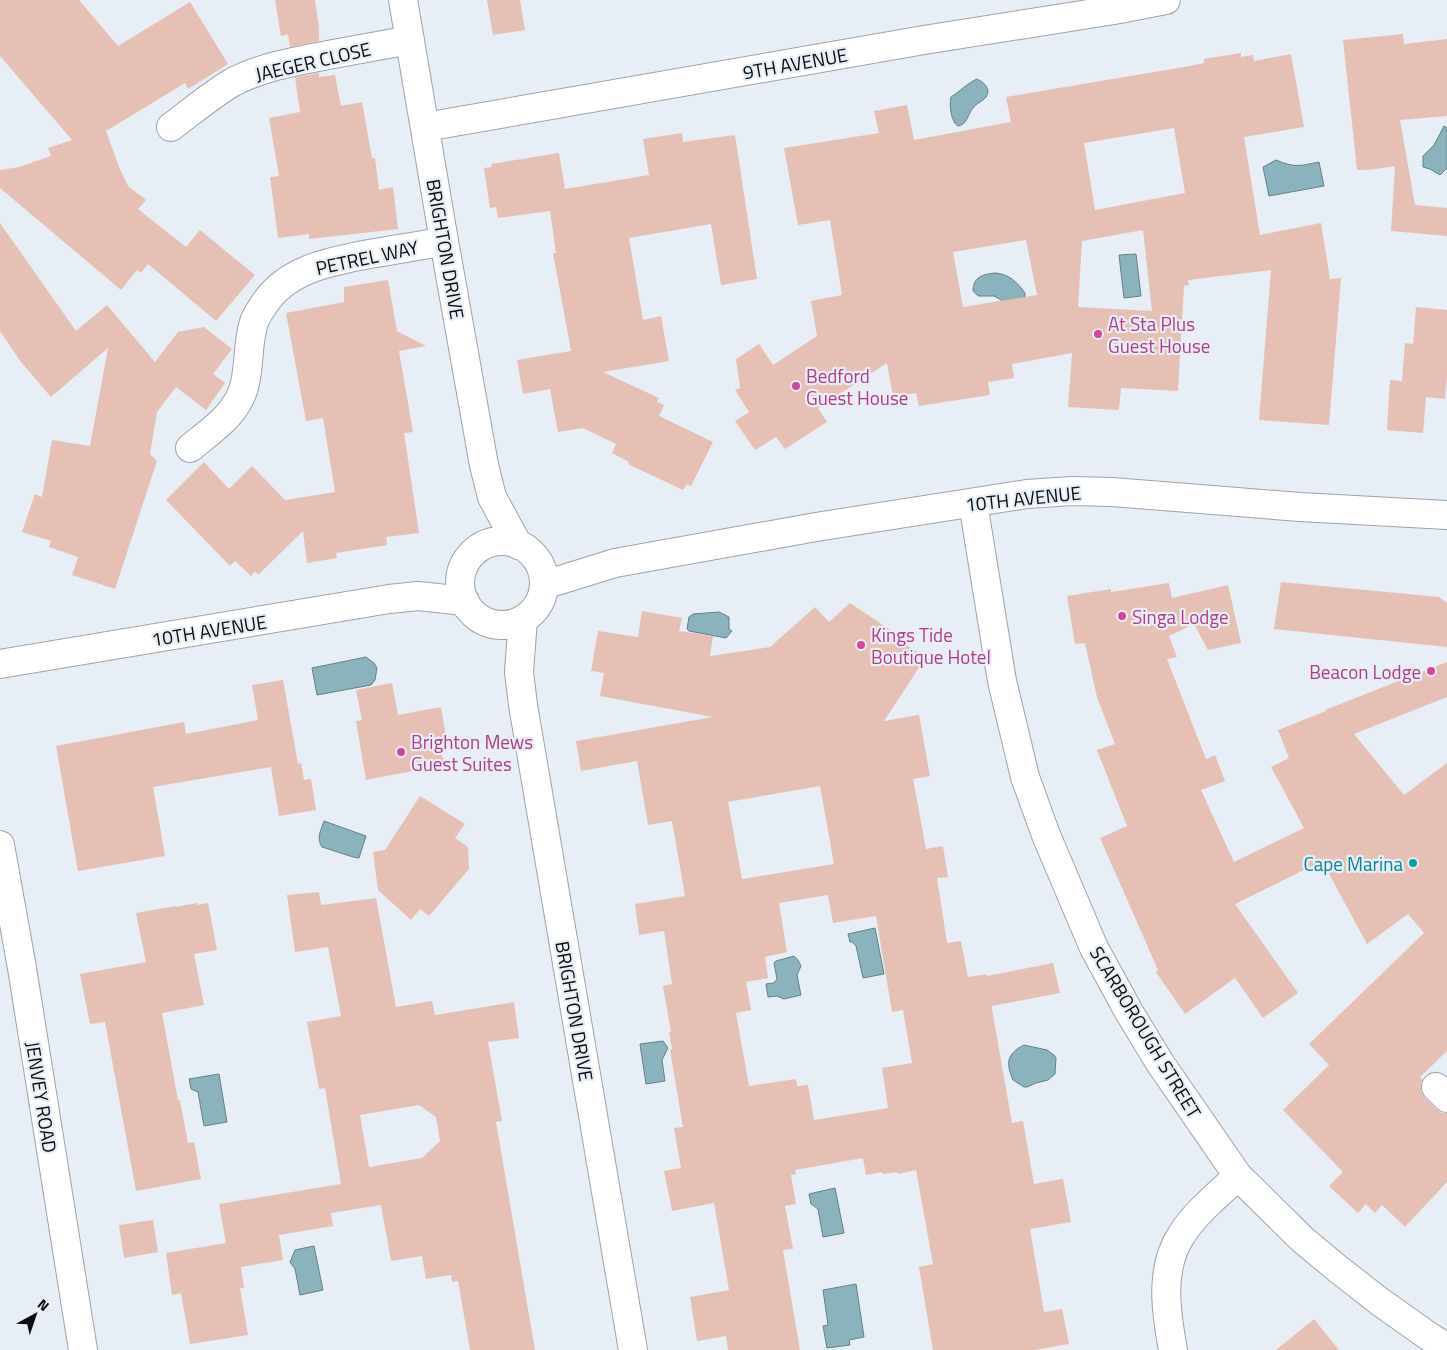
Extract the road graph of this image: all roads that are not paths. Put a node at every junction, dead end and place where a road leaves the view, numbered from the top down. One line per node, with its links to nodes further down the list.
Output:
1 (403, 0): 3 (street, BRIGHTON DRIVE)
2 (1166, 0): 5 (street, 9TH AVENUE)
3 (410, 40): 4 (street, JAEGER CLOSE); 5 (street, BRIGHTON DRIVE)
4 (171, 127)
5 (425, 127): 6 (street, BRIGHTON DRIVE)
6 (444, 241): 7 (street, PETREL WAY); 8 (street, BRIGHTON DRIVE)
7 (190, 448)
8 (492, 497): 11 (street); 12 (street, BRIGHTON DRIVE)
9 (973, 503): 10 (street, 10TH AVENUE); 12 (street, 10TH AVENUE); 20 (street, SCARBOROUGH STREET)
10 (1447, 515)
11 (468, 562): 12 (street); 13 (street, 10TH AVENUE); 14 (street)
12 (533, 564): 15 (street)
13 (418, 596): 14 (street, 10TH AVENUE); 17 (street, 10TH AVENUE)
14 (465, 601): 16 (street)
15 (523, 619): 16 (street); 18 (street, BRIGHTON DRIVE)
16 (486, 621): 18 (street, BRIGHTON DRIVE)
17 (0, 664)
18 (519, 672): 23 (street, BRIGHTON DRIVE)
19 (0, 845): 22 (street, JENVEY ROAD)
20 (1238, 1176): 21 (street, SCARBOROUGH STREET); 24 (street)
21 (1447, 1348)
22 (83, 1350)
23 (633, 1350)
24 (1173, 1350)

